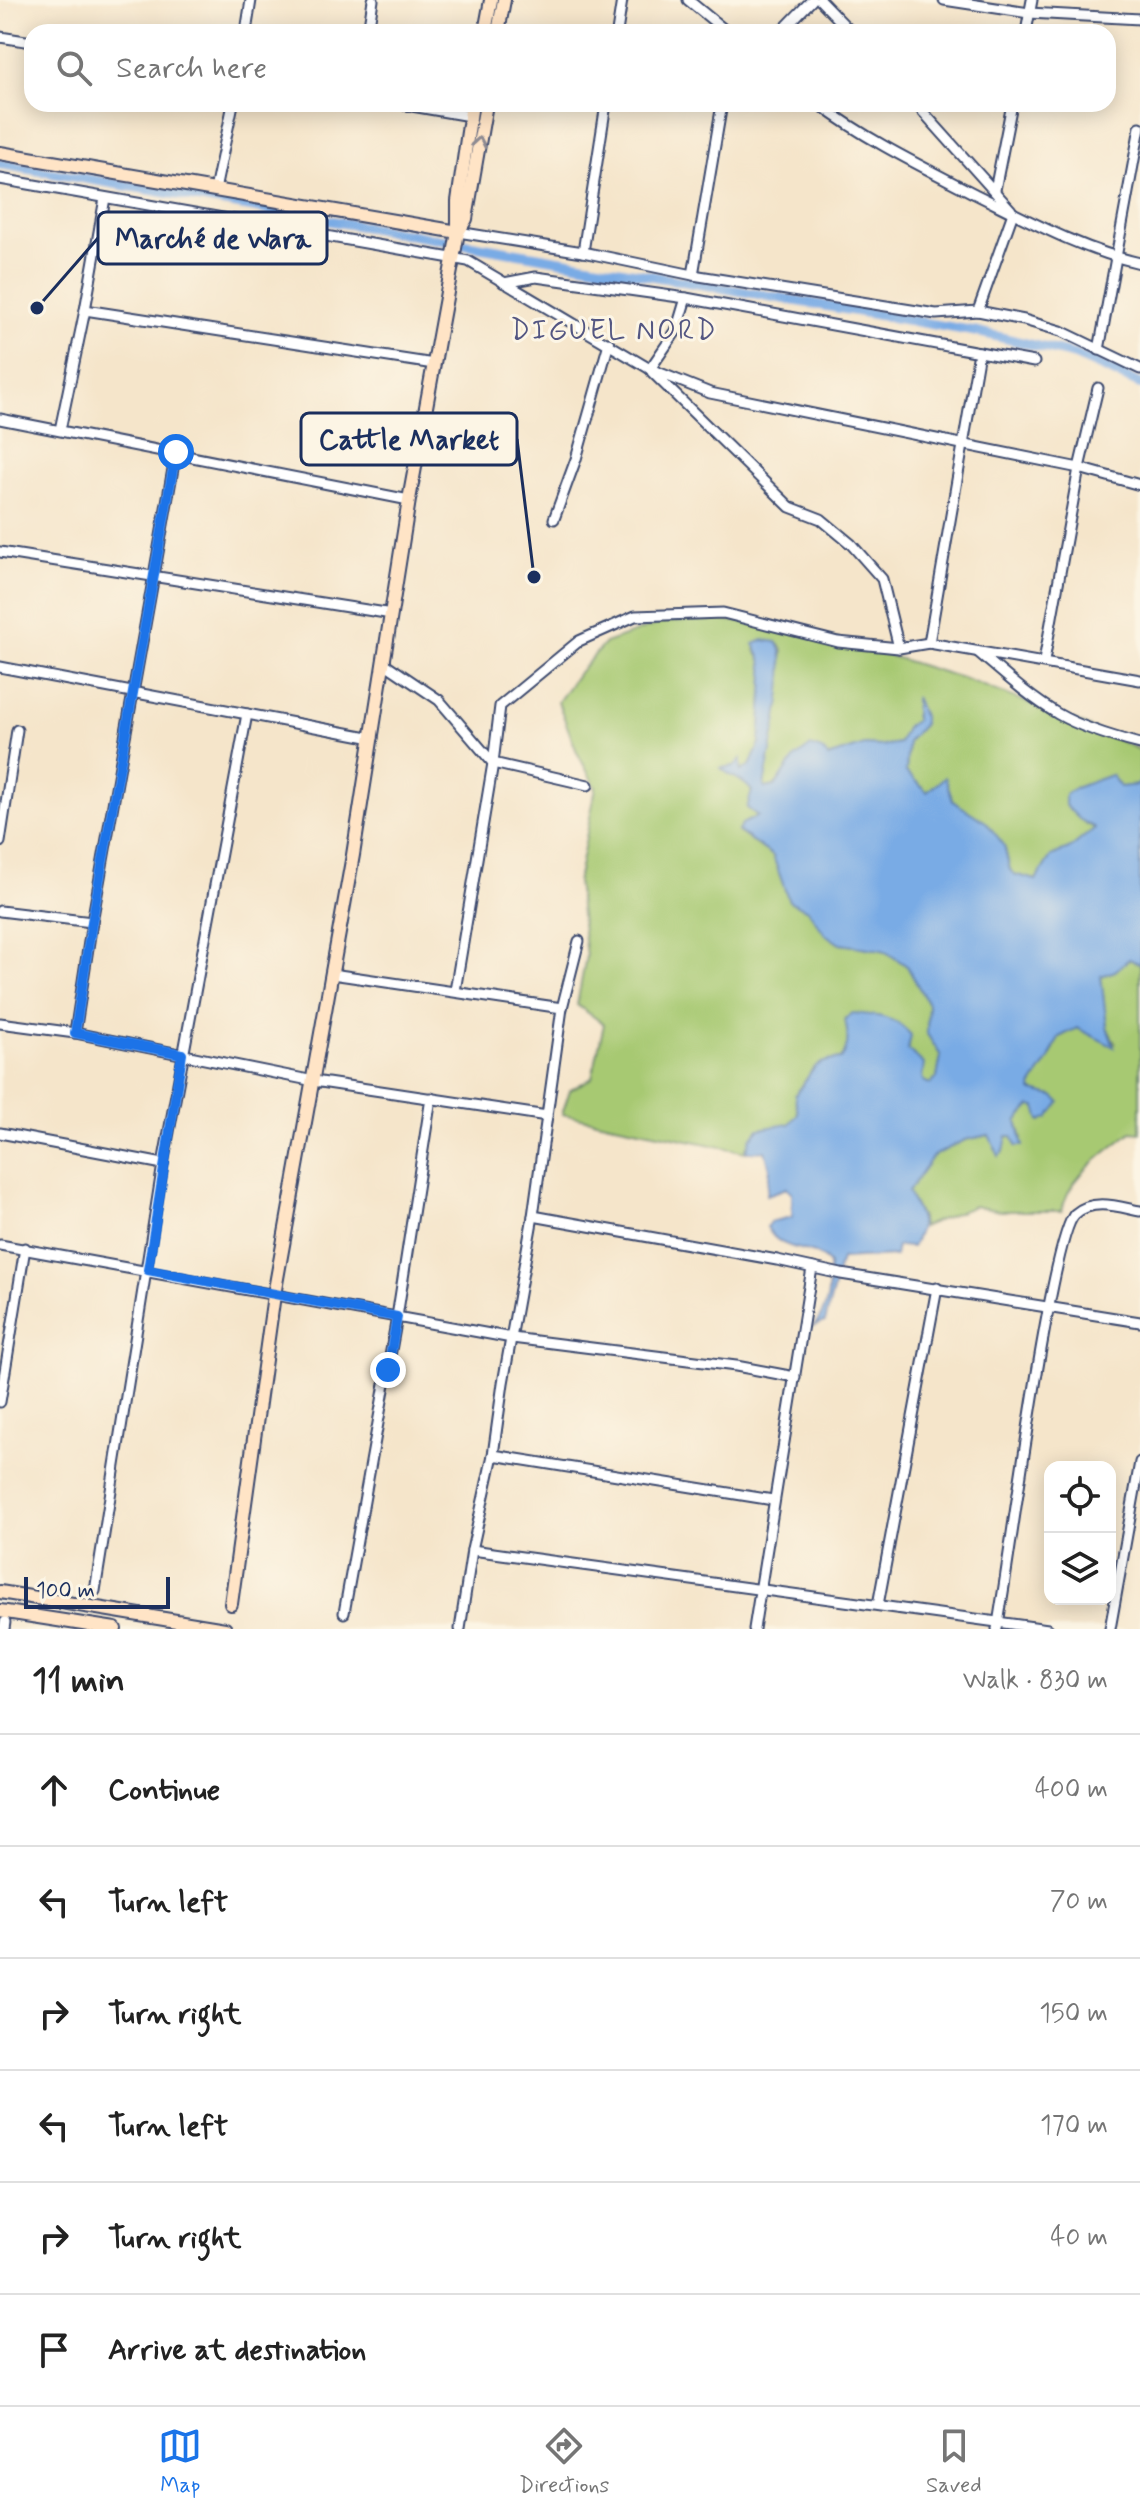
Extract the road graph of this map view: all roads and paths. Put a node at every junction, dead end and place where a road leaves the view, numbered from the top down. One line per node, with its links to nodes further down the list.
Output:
1 (251, 0): 13 (street)
2 (373, 0): 14 (street)
3 (491, 0): 15 (street)
4 (504, 0): 16 (street)
5 (622, 0): 17 (street)
6 (688, 0): 18 (street)
7 (812, 0): 19 (street)
8 (944, 0): 11 (street)
9 (1032, 0): 11 (street)
10 (823, 1): 20 (street)
11 (1029, 13): 12 (street); 21 (street)
12 (1140, 19)
13 (247, 24)
14 (369, 24)
15 (486, 24)
16 (500, 24)
17 (618, 24)
18 (717, 24)
19 (789, 24)
20 (844, 24)
21 (1027, 24)
22 (0, 37): 23 (street)
23 (24, 41)
24 (231, 112): 36 (street)
25 (471, 112): 40 (street)
26 (485, 112): 40 (street, one-way to 26)
27 (605, 112): 41 (street)
28 (721, 112): 44 (street)
29 (831, 112): 39 (street)
30 (923, 112): 37 (street)
31 (1010, 112): 37 (street)
32 (1140, 127): 33 (street)
33 (1139, 142): 42 (street)
34 (0, 153): 36 (street)
35 (0, 179): 38 (street)
36 (215, 190): 40 (street)
37 (995, 190): 39 (street)
38 (105, 198): 40 (street); 47 (street)
39 (1013, 213): 42 (street); 48 (street)
40 (456, 245): 41 (street); 45 (street); 53 (street)
41 (583, 252): 44 (street)
42 (1115, 258): 43 (street); 50 (street)
43 (1140, 263)
44 (693, 275): 48 (street)
45 (504, 283): 46 (street); 49 (street)
46 (686, 298): 51 (street); 54 (street)
47 (85, 310): 53 (street); 58 (street)
48 (978, 311): 50 (street)
49 (609, 343): 54 (street); 64 (street)
50 (1099, 350): 55 (street)
51 (979, 352): 52 (street); 59 (street)
52 (1034, 362)
53 (434, 364): 63 (street)
54 (650, 369): 59 (street); 69 (street)
55 (1140, 369)
56 (1098, 388): 61 (street)
57 (0, 419): 58 (street)
58 (60, 430): 60 (street)
59 (964, 446): 61 (street); 68 (street)
60 (176, 452): 63 (street); 66 (street)
61 (1079, 468): 62 (street); 71 (street)
62 (1140, 485)
63 (409, 500): 67 (street)
64 (554, 519)
65 (0, 552): 66 (street)
66 (152, 576): 67 (street); 75 (street)
67 (392, 614): 72 (street)
68 (929, 643): 69 (street); 70 (street)
69 (899, 648): 80 (street)
70 (975, 650): 71 (street); 79 (street)
71 (1044, 661): 74 (street)
72 (384, 663): 78 (street); 80 (street)
73 (0, 667): 75 (street)
74 (1140, 680)
75 (132, 692): 76 (street); 84 (street)
76 (247, 714): 78 (street); 91 (street)
77 (17, 730): 82 (street)
78 (373, 738): 86 (street)
79 (1140, 744)
80 (493, 763): 81 (street); 87 (street)
81 (588, 785)
82 (0, 842)
83 (0, 911): 84 (street)
84 (92, 922): 90 (street)
85 (579, 941): 88 (street)
86 (332, 974): 87 (street); 92 (street)
87 (455, 991): 88 (street)
88 (562, 1008): 94 (street)
89 (0, 1023): 90 (street)
90 (75, 1033): 91 (street)
91 (182, 1054): 92 (street); 96 (street)
92 (314, 1081): 93 (street); 104 (street)
93 (431, 1098): 94 (street); 106 (street)
94 (547, 1116): 98 (street)
95 (0, 1133): 96 (street)
96 (163, 1164): 102 (street)
97 (1140, 1211): 105 (street)
98 (533, 1216): 101 (street); 108 (street)
99 (0, 1245): 100 (street)
100 (25, 1248): 102 (street); 110 (street)
101 (812, 1268): 103 (street); 109 (street)
102 (148, 1270): 104 (street); 116 (street)
103 (937, 1288): 105 (street); 119 (street)
104 (274, 1295): 106 (street); 118 (street)
105 (1049, 1306): 107 (street); 122 (street)
106 (397, 1317): 108 (street); 120 (street)
107 (1140, 1322)
108 (512, 1338): 109 (street); 111 (street)
109 (795, 1377): 113 (street)
110 (0, 1402)
111 (493, 1455): 113 (street); 114 (street)
112 (1140, 1462): 128 (street)
113 (773, 1500): 115 (street)
114 (472, 1550): 115 (street); 125 (street)
115 (759, 1588): 119 (street); 126 (street)
116 (95, 1591)
117 (0, 1592): 124 (street)
118 (231, 1604)
119 (878, 1605): 122 (street)
120 (344, 1613)
121 (3, 1621): 123 (street)
122 (998, 1625): 127 (street)
123 (115, 1629)
124 (225, 1629)
125 (460, 1629)
126 (754, 1629)
127 (1048, 1629)
128 (1110, 1629)

